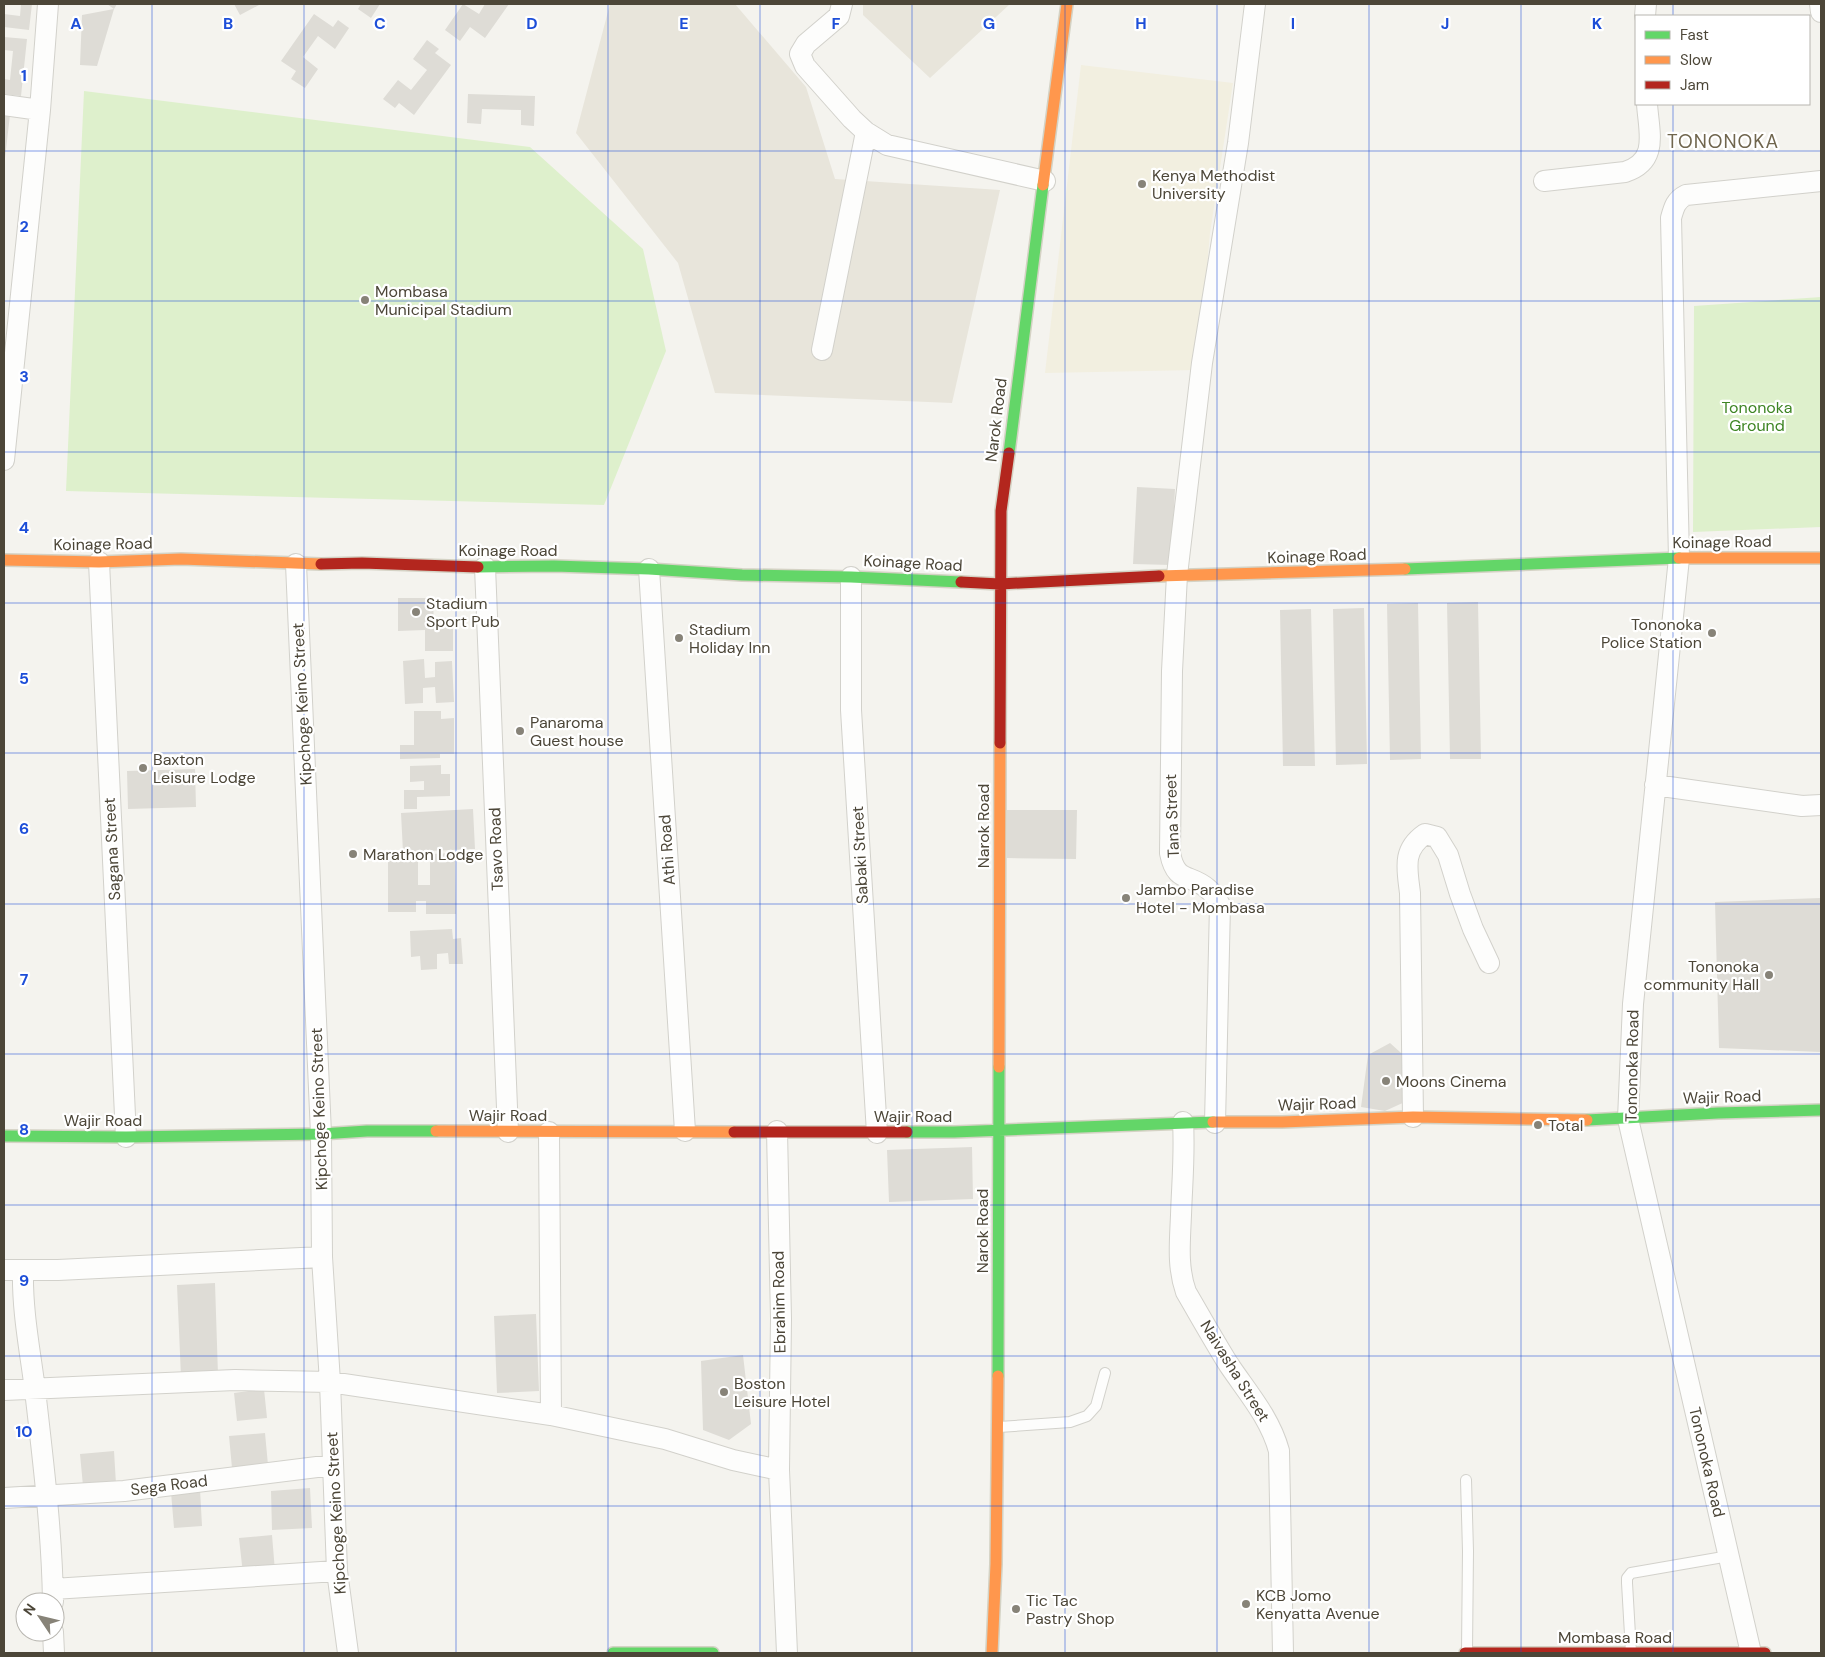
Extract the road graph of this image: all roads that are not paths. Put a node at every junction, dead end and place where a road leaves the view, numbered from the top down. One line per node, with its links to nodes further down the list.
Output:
1 (48, 4): 9 (street)
2 (842, 4): 10 (street)
3 (1067, 4): 12 (main road, Narok Road)
4 (1256, 4): 23 (street, Tana Street)
5 (1820, 4): 6 (street)
6 (1821, 12)
7 (4, 105): 9 (street)
8 (1647, 105): 13 (street)
9 (40, 110): 15 (street)
10 (866, 132): 12 (street); 14 (street)
11 (1821, 180): 16 (street, Tononoka Road)
12 (1045, 181): 25 (main road, Narok Road)
13 (1544, 181)
14 (822, 350)
15 (4, 460)
16 (1679, 558): 17 (main road, Koinage Road); 23 (main road, Koinage Road); 26 (street, Tononoka Road)
17 (1821, 558)
18 (4, 560): 19 (main road, Koinage Road)
19 (99, 562): 20 (main road, Koinage Road); 42 (street, Sagana Street)
20 (296, 564): 21 (main road, Koinage Road); 40 (street, Kipchoge Keino Street)
21 (485, 567): 22 (main road, Koinage Road); 34 (street, Tsavo Road)
22 (649, 569): 24 (main road, Koinage Road); 36 (street, Athi Road)
23 (1178, 575): 25 (main road, Koinage Road); 33 (street, Tana Street)
24 (851, 577): 25 (main road, Koinage Road); 38 (street, Sabaki Street)
25 (1000, 584): 39 (main road, Narok Road)
26 (1655, 785): 27 (street); 31 (street, Tononoka Road)
27 (1821, 805)
28 (1489, 963): 30 (street)
29 (1821, 1110): 31 (main road, Wajir Road)
30 (1413, 1116): 31 (main road, Wajir Road); 33 (main road, Wajir Road)
31 (1628, 1119): 56 (street, Tononoka Road)
32 (1183, 1122): 33 (main road, Wajir Road); 39 (main road, Wajir Road); 65 (street, Naivasha Street)
33 (1215, 1123)
34 (508, 1132): 35 (main road, Wajir Road); 40 (main road, Wajir Road)
35 (549, 1132): 36 (main road, Wajir Road); 49 (street)
36 (685, 1132): 37 (main road, Wajir Road)
37 (777, 1132): 38 (main road, Wajir Road); 52 (street, Ebrahim Road)
38 (877, 1132): 39 (main road, Wajir Road)
39 (998, 1132): 50 (main road, Narok Road)
40 (321, 1134): 42 (main road, Wajir Road); 43 (street, Kipchoge Keino Street)
41 (4, 1136): 42 (main road, Wajir Road)
42 (126, 1137)
43 (322, 1257): 44 (street); 46 (street, Kipchoge Keino Street)
44 (13, 1270): 47 (street)
45 (1105, 1373): 50 (lane)
46 (330, 1382): 47 (street); 49 (street); 51 (street, Kipchoge Keino Street)
47 (35, 1388): 48 (street); 54 (street)
48 (4, 1390)
49 (551, 1415): 52 (street)
50 (997, 1427): 64 (main road, Narok Road)
51 (334, 1465): 54 (street, Sega Road); 57 (street, Kipchoge Keino Street)
52 (779, 1470): 63 (street, Ebrahim Road)
53 (1466, 1480): 66 (lane)
54 (46, 1495): 55 (street, Sega Road); 58 (street)
55 (4, 1498)
56 (1729, 1556): 67 (lane); 68 (street, Tononoka Road)
57 (337, 1570): 59 (street); 60 (street, Kipchoge Keino Street)
58 (53, 1592)
59 (65, 1594)
60 (348, 1653)
61 (613, 1653): 62 (main road)
62 (713, 1653)
63 (787, 1653)
64 (992, 1653)
65 (1283, 1653)
66 (1466, 1653): 67 (main road, Mombasa Road)
67 (1631, 1653): 68 (main road, Mombasa Road)
68 (1751, 1653): 69 (main road, Mombasa Road)
69 (1765, 1653)

